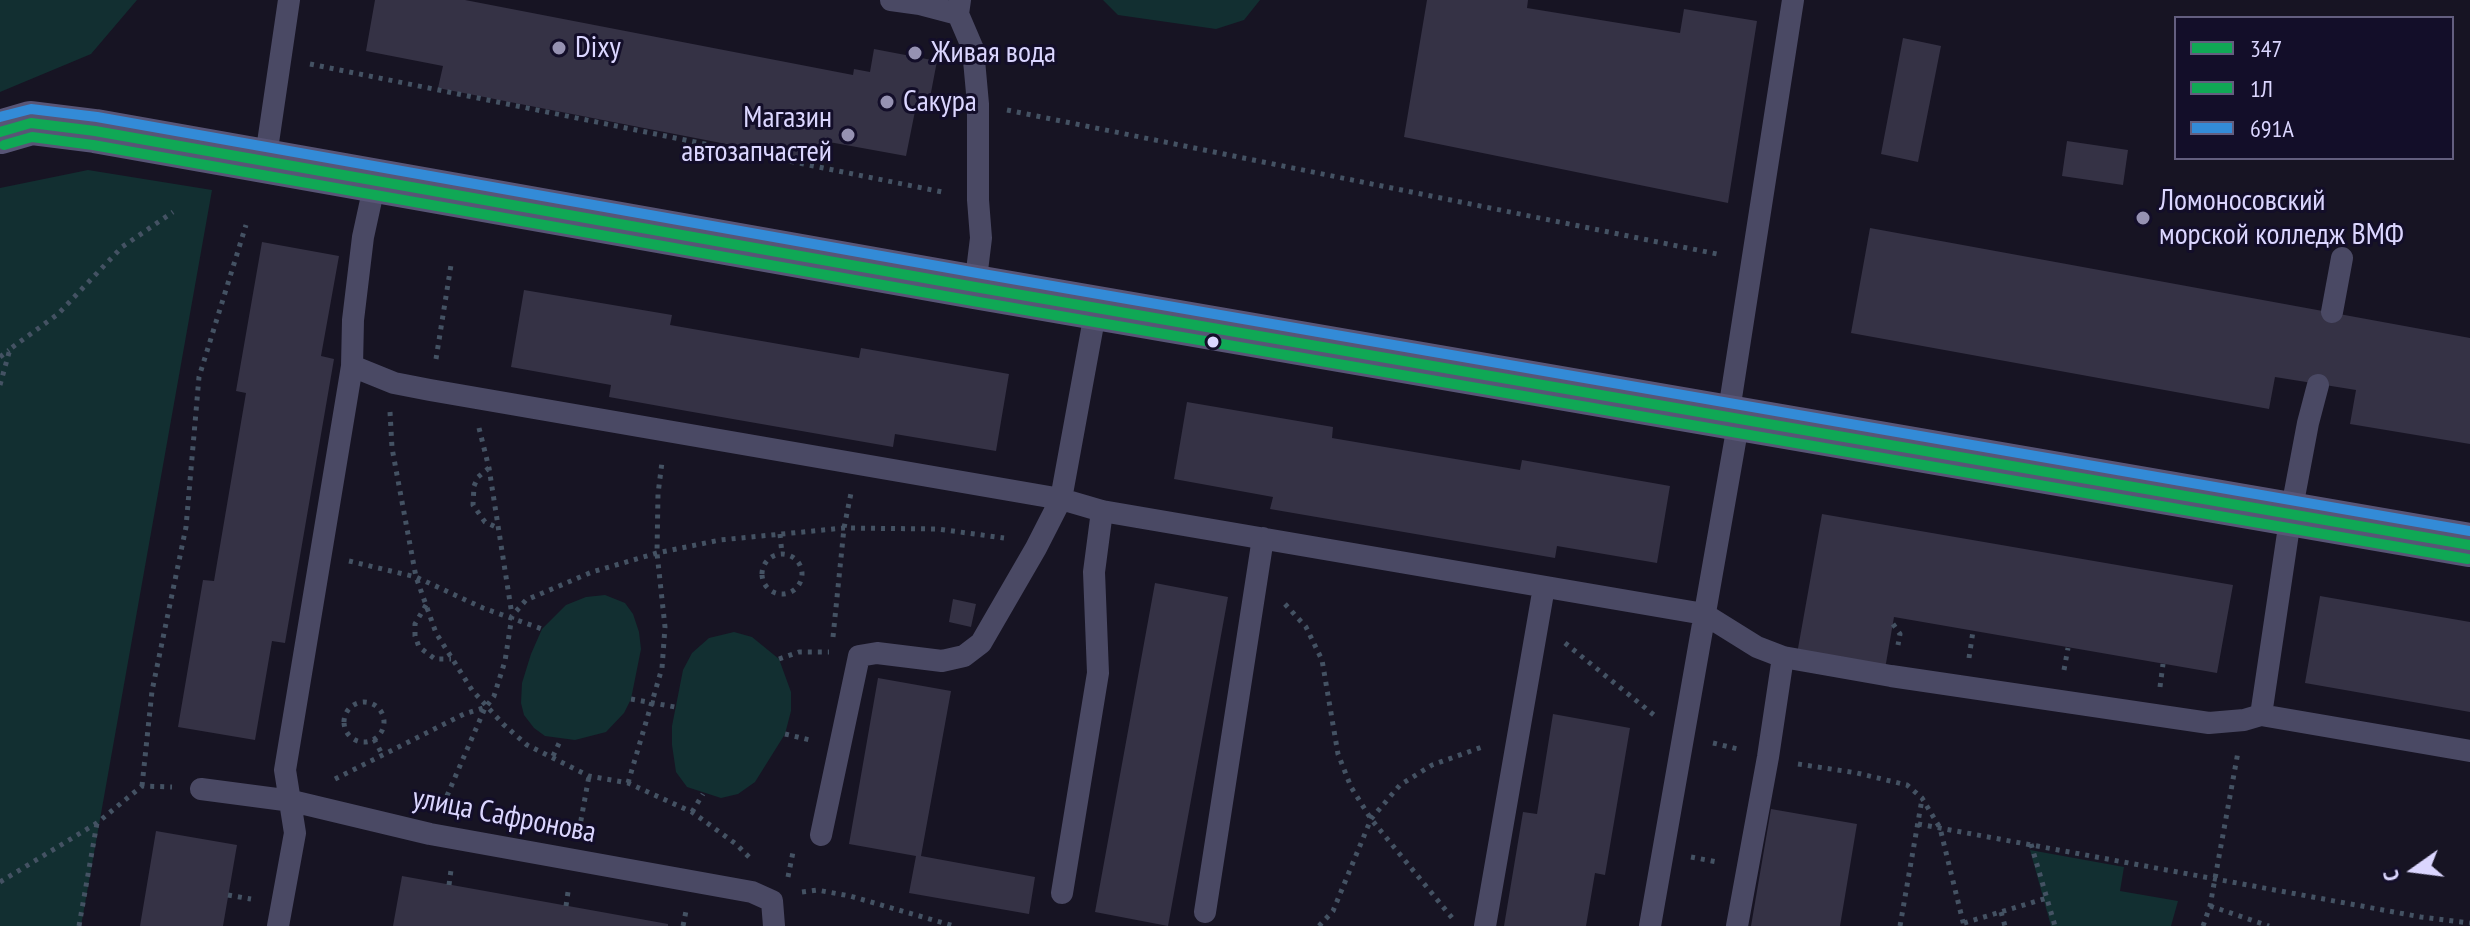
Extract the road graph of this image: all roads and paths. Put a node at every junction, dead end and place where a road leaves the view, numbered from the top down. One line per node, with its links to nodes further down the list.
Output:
1 (289, 0): 5 (lane)
2 (891, 0): 4 (lane)
3 (1793, 0): 14 (lane)
4 (959, 7): 6 (lane)
5 (282, 58): 8 (lane); 10 (path)
6 (978, 104): 10 (lane); 14 (path)
7 (0, 132): 8 (main road)
8 (265, 163): 9 (main road)
9 (375, 182): 16 (main road); 21 (lane)
10 (978, 200): 16 (lane)
11 (173, 212): 19 (path)
12 (246, 225): 69 (path)
13 (2342, 258): 18 (lane)
14 (1752, 261): 27 (lane)
15 (451, 265): 25 (path)
16 (975, 287): 17 (main road)
17 (1096, 308): 27 (main road); 31 (lane)
18 (2332, 312)
19 (10, 349): 20 (path); 23 (path)
20 (0, 357)
21 (352, 366): 22 (lane); 42 (lane)
22 (394, 383): 25 (lane); 43 (path)
23 (0, 385)
24 (2318, 385): 33 (lane)
25 (430, 390): 26 (lane)
26 (483, 399): 28 (lane); 30 (path)
27 (1734, 418): 33 (main road); 47 (lane)
28 (669, 431): 29 (lane); 40 (path)
29 (857, 464): 31 (lane); 35 (path)
30 (489, 468): 34 (path); 34 (path)
31 (1061, 499): 32 (lane); 39 (lane)
32 (1102, 511): 37 (lane); 87 (lane)
33 (2291, 513): 38 (main road); 58 (lane)
34 (499, 528): 48 (path)
35 (844, 528): 36 (path); 39 (path); 53 (path)
36 (780, 534): 40 (path); 41 (path)
37 (1263, 538): 44 (lane); 45 (lane)
38 (2470, 545)
39 (1036, 548): 80 (lane)
40 (657, 553): 48 (path); 55 (path)
41 (782, 554): 41 (path)
42 (321, 555): 43 (path); 73 (lane)
43 (416, 577): 46 (path); 48 (path)
44 (1544, 587): 47 (lane); 49 (lane)
45 (1256, 591): 75 (path); 91 (lane)
46 (426, 605): 52 (path); 52 (path)
47 (1704, 614): 51 (lane); 60 (lane)
48 (512, 616): 50 (path); 56 (path)
49 (1539, 622): 59 (lane); 60 (path)
50 (542, 629)
51 (1783, 657): 58 (lane); 66 (lane)
52 (452, 659): 56 (path)
53 (779, 659)
54 (631, 699): 55 (path)
55 (654, 703): 57 (path); 68 (path)
56 (486, 707): 64 (path); 65 (path); 79 (path)
57 (675, 707)
58 (2252, 717): 63 (lane); 85 (path)
59 (1520, 734): 75 (path); 103 (lane)
60 (1683, 735): 66 (path); 82 (lane)
61 (374, 739): 61 (path); 64 (path)
62 (561, 739): 65 (path)
63 (2470, 751)
64 (382, 754): 73 (path)
65 (553, 756): 67 (path)
66 (1768, 757): 72 (path); 84 (lane)
67 (589, 776): 68 (path); 83 (path)
68 (628, 783): 74 (path)
69 (142, 786): 70 (path); 76 (path)
70 (201, 789): 73 (lane, улица Сафронова)
71 (703, 794): 74 (path)
72 (1922, 798): 77 (path); 78 (path)
73 (292, 801): 79 (lane, улица Сафронова); 98 (lane)
74 (692, 812): 88 (path)
75 (1371, 819): 101 (path); 102 (path)
76 (97, 823): 86 (path); 97 (path)
77 (1918, 824): 78 (path); 106 (path)
78 (1940, 828): 81 (path); 96 (path)
79 (430, 834): 83 (lane, улица Сафронова)
80 (821, 835): 88 (path)
81 (2031, 844): 85 (path); 89 (path)
82 (1664, 852): 84 (path); 104 (lane)
83 (574, 860): 88 (lane, улица Сафронова)
84 (1747, 867): 105 (lane)
85 (2215, 877): 90 (path); 93 (path)
86 (0, 882)
87 (1062, 893)
88 (778, 898): 99 (lane); 100 (path)
89 (2047, 898): 92 (path); 108 (path)
90 (2210, 906): 109 (path); 110 (path)
91 (1205, 912)
92 (2001, 912): 96 (path); 107 (path)
93 (2421, 917): 94 (path); 111 (path)
94 (2456, 923): 95 (path)
95 (2470, 923)
96 (1964, 925)
97 (79, 926)
98 (278, 926)
99 (774, 926)
100 (954, 926)
101 (1319, 926)
102 (1459, 926)
103 (1485, 926)
104 (1650, 926)
105 (1737, 926)
106 (1900, 926)
107 (2005, 926)
108 (2055, 926)
109 (2203, 926)
110 (2269, 926)
111 (2416, 926)

